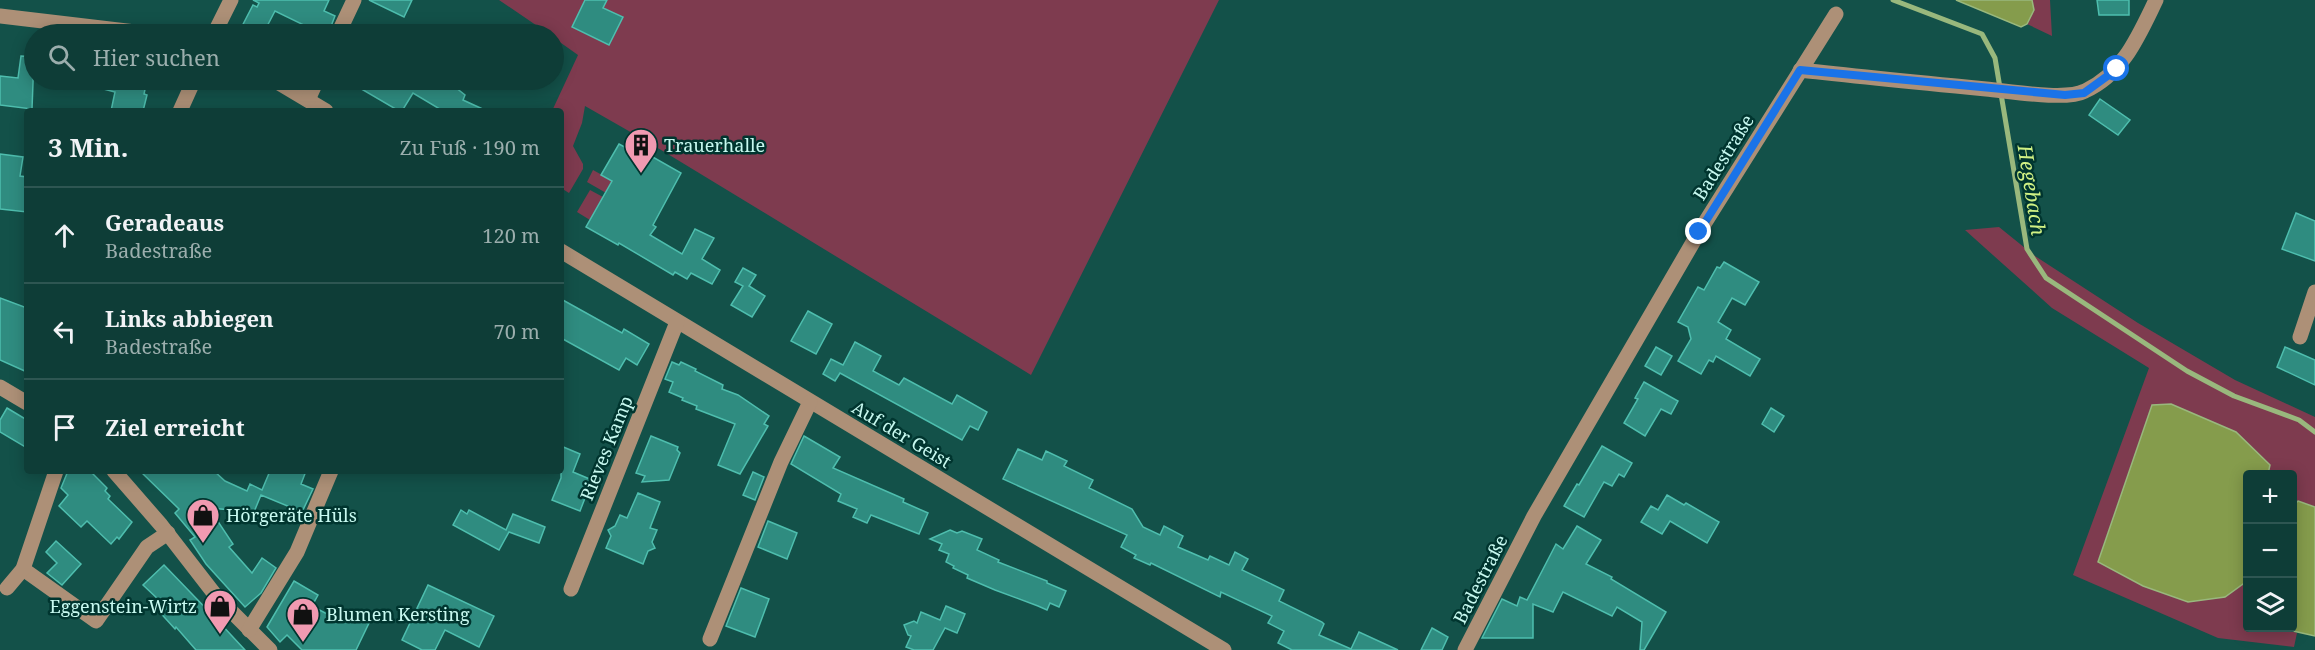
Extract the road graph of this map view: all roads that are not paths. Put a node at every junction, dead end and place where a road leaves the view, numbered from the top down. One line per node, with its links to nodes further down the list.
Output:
1 (231, 0): 7 (street)
2 (354, 0): 8 (street)
3 (2156, 0): 9 (street)
4 (1836, 14): 9 (street, Badestraße)
5 (0, 16): 6 (street)
6 (68, 24)
7 (219, 24)
8 (343, 24)
9 (1800, 70): 34 (street, Badestraße)
10 (189, 90): 14 (street)
11 (291, 90): 13 (street)
12 (312, 90): 13 (street)
13 (308, 100): 15 (street)
14 (181, 108)
15 (321, 108)
16 (564, 253): 18 (street, Auf der Geist)
17 (2315, 292): 19 (street)
18 (677, 322): 22 (street, Auf der Geist); 29 (street, Rieves Kamp)
19 (2300, 337)
20 (0, 387): 21 (street)
21 (24, 401)
22 (810, 402): 31 (street); 33 (street, Auf der Geist)
23 (55, 474): 27 (street)
24 (117, 474): 26 (street)
25 (330, 474): 30 (street)
26 (168, 533): 27 (street); 30 (street)
27 (23, 569): 28 (street)
28 (8, 588)
29 (571, 589)
30 (249, 630): 32 (street)
31 (710, 639)
32 (270, 650)
33 (1224, 650)
34 (1465, 650)

